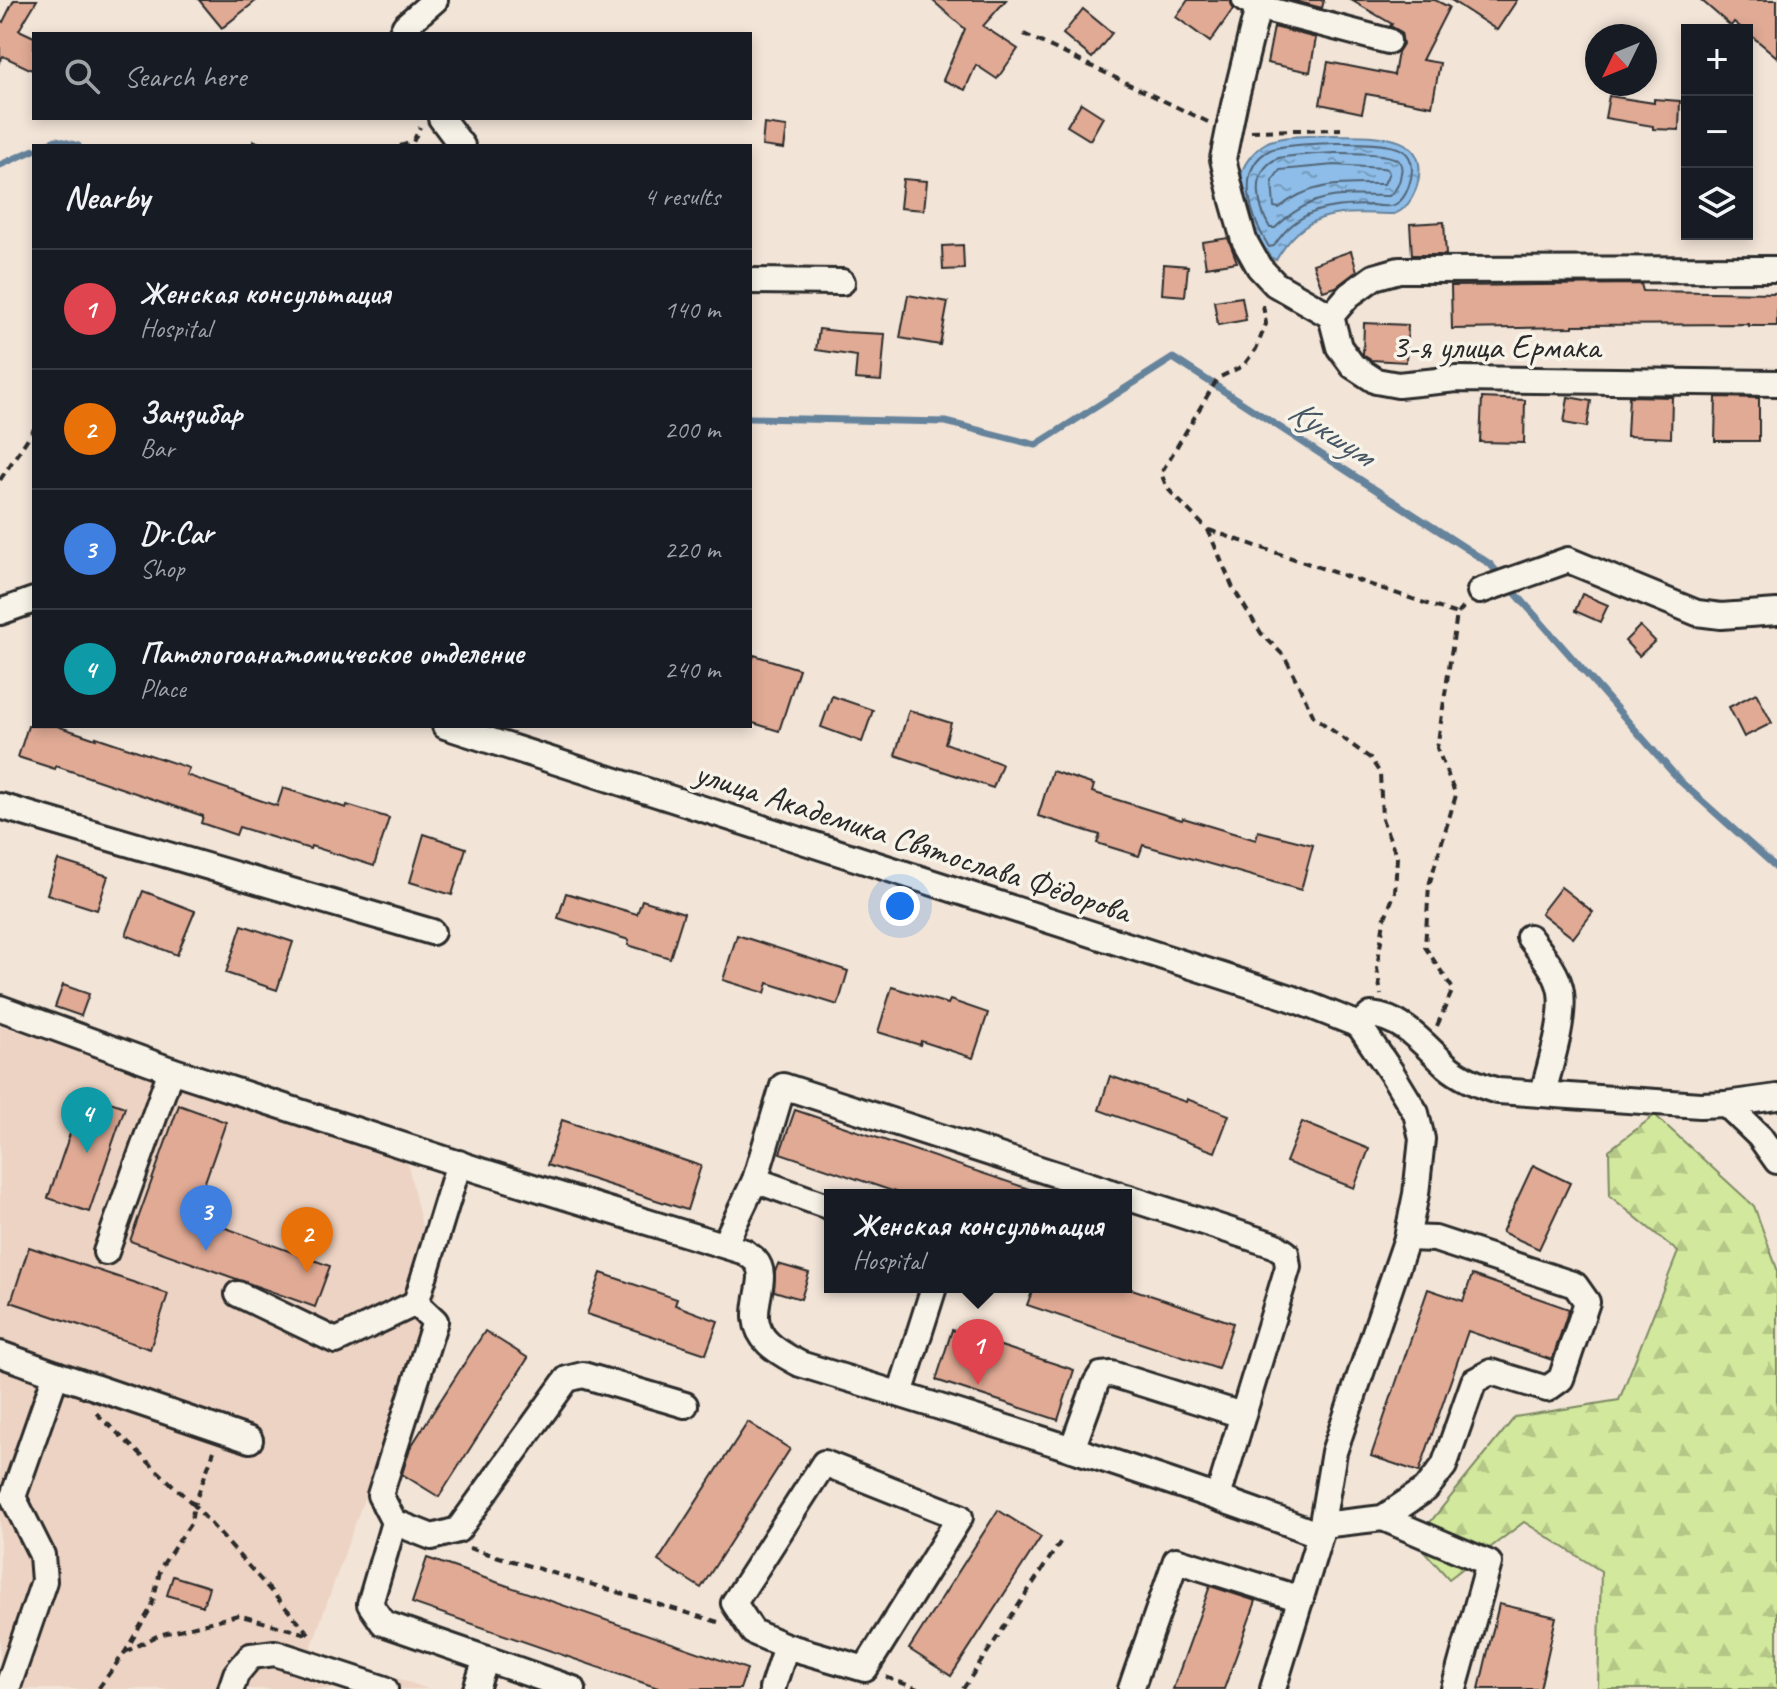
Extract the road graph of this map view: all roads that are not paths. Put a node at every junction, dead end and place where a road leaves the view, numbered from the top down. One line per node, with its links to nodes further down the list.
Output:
1 (435, 0): 3 (street)
2 (1252, 4): 4 (street); 10 (street)
3 (402, 32)
4 (1388, 41)
5 (433, 120): 6 (street)
6 (460, 144)
7 (1777, 269): 10 (street, 3-я улица Ермака)
8 (752, 281): 9 (street)
9 (842, 282)
10 (1331, 316): 11 (street, 3-я улица Ермака)
11 (1777, 383)
12 (1480, 591): 15 (street)
13 (32, 601): 14 (street)
14 (1, 611)
15 (1777, 612)
16 (451, 728): 21 (street, улица Академика Святослава Фёдорова)
17 (0, 806): 18 (street)
18 (432, 932)
19 (1529, 937): 23 (street)
20 (0, 1008): 22 (street)
21 (1359, 1025): 23 (street); 32 (street)
22 (171, 1070): 27 (street); 34 (street)
23 (1543, 1093): 25 (street)
24 (1777, 1097): 25 (street)
25 (1726, 1104): 26 (street)
26 (1777, 1161)
27 (459, 1163): 33 (street); 37 (street)
28 (755, 1180): 29 (street); 31 (street); 33 (street)
29 (1101, 1189)
30 (1132, 1199): 42 (street)
31 (824, 1205)
32 (1407, 1238): 47 (street); 49 (street)
33 (724, 1245): 40 (street)
34 (106, 1252)
35 (932, 1293): 40 (street)
36 (238, 1294): 37 (street)
37 (416, 1303): 48 (street)
38 (0, 1354): 39 (street)
39 (56, 1374): 43 (street); 45 (street)
40 (900, 1394): 44 (street)
41 (685, 1405): 48 (street)
42 (1242, 1415): 44 (street); 46 (street)
43 (250, 1440)
44 (1072, 1449): 46 (street)
45 (6, 1495): 53 (street)
46 (1218, 1497): 49 (street)
47 (1383, 1518): 49 (street); 61 (street)
48 (394, 1522): 52 (street)
49 (1321, 1530): 50 (street)
50 (1301, 1599): 59 (street); 60 (street)
51 (786, 1646): 51 (street); 58 (street)
52 (486, 1659): 56 (street); 57 (street)
53 (7, 1689)
54 (231, 1689): 55 (street)
55 (385, 1689)
56 (476, 1689)
57 (573, 1689)
58 (772, 1689)
59 (1131, 1689)
60 (1273, 1689)
61 (1454, 1689)

